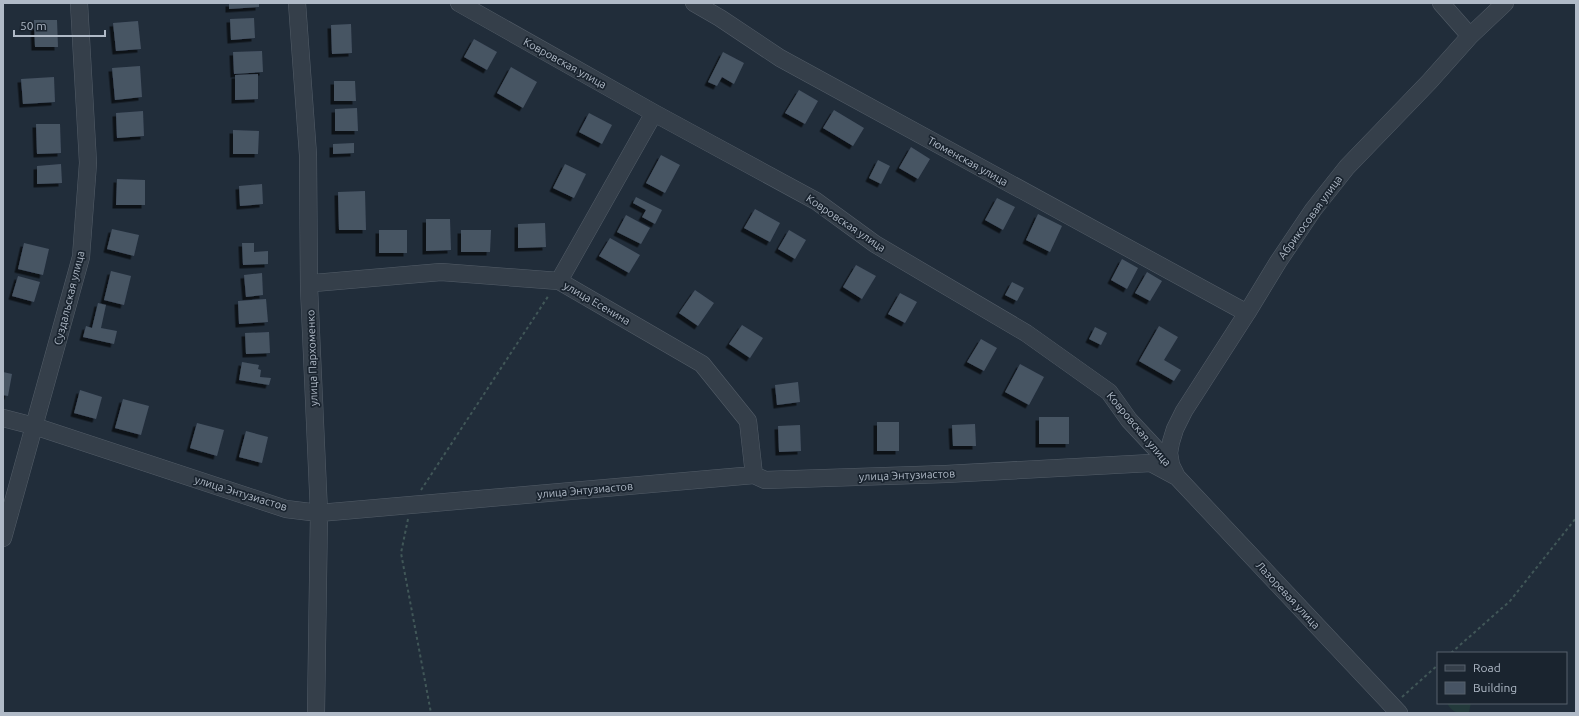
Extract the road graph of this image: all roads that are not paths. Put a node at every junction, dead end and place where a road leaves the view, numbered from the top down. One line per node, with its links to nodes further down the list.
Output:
1 (79, 3): 13 (street, Суздальская улица)
2 (297, 3): 10 (street, улица Пархоменко)
3 (459, 3): 8 (street, Ковровская улица)
4 (694, 3): 11 (street, Тюменская улица)
5 (1441, 3): 7 (street)
6 (1504, 3): 7 (street, Абрикосовая улица)
7 (1470, 36): 11 (street, Абрикосовая улица)
8 (654, 113): 9 (street); 14 (street, Ковровская улица)
9 (559, 281): 10 (street, улица Есенина); 15 (street, улица Есенина)
10 (309, 287): 16 (street, улица Пархоменко)
11 (1246, 313): 14 (street, Абрикосовая улица)
12 (3, 418): 13 (street, улица Энтузиастов)
13 (34, 426): 16 (street, улица Энтузиастов); 17 (street, Суздальская улица)
14 (1174, 471): 15 (street, улица Энтузиастов); 18 (street, Лазоревая улица)
15 (754, 474): 16 (street, улица Энтузиастов)
16 (319, 513): 19 (street, улица Пархоменко)
17 (3, 538)
18 (1395, 709)
19 (316, 713)

